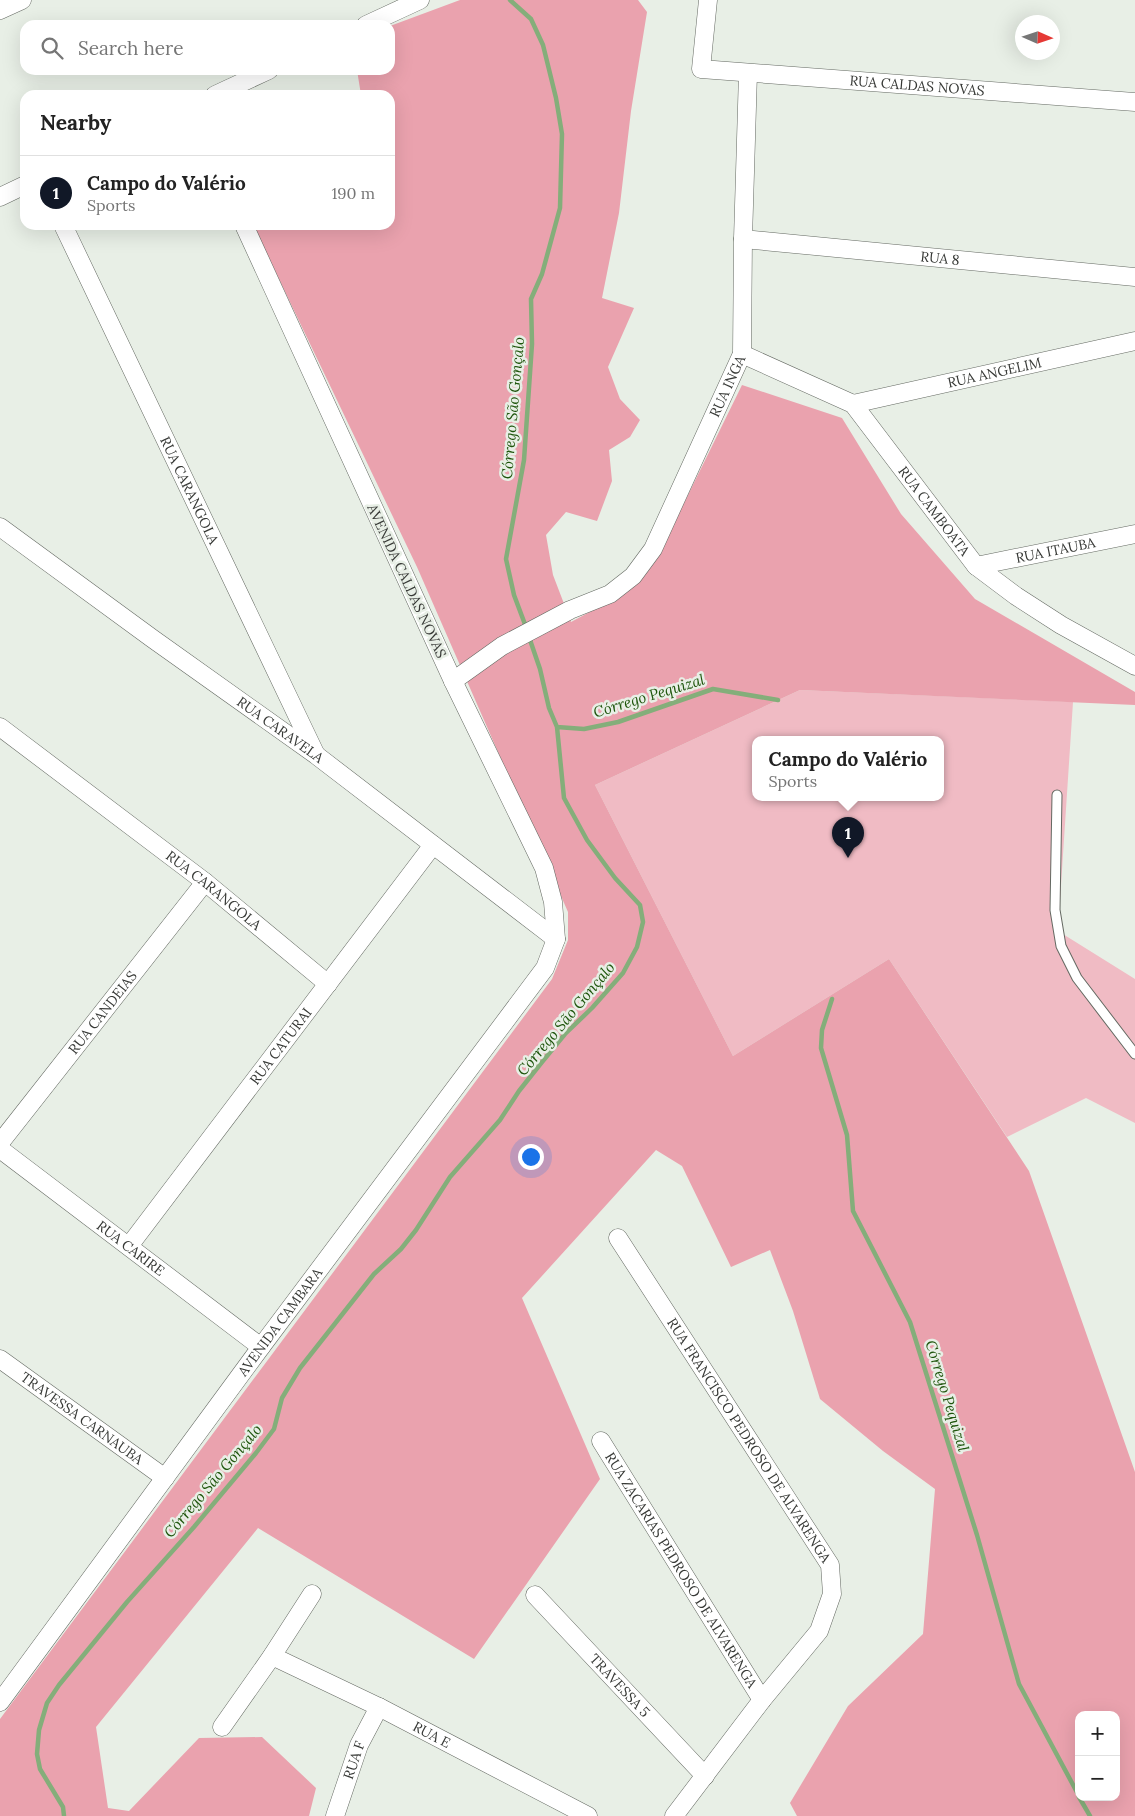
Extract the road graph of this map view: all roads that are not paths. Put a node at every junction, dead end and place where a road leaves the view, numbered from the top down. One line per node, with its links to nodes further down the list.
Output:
1 (22, 0): 4 (street)
2 (420, 0): 5 (street)
3 (708, 0): 6 (street, RUA CALDAS NOVAS)
4 (0, 10)
5 (377, 20)
6 (748, 73): 9 (street, RUA CALDAS NOVAS); 14 (street, RUA INGA)
7 (258, 75): 8 (street)
8 (227, 90)
9 (1135, 102)
10 (20, 187): 11 (street)
11 (0, 196)
12 (65, 230): 25 (street, RUA CARANGOLA)
13 (246, 230): 23 (street, AVENIDA CALDAS NOVAS)
14 (743, 239): 15 (street, RUA 8); 17 (street, RUA INGA)
15 (1135, 277)
16 (1135, 341): 18 (street, RUA ANGELIM)
17 (742, 354): 18 (street, RUA CAMBOATA); 23 (street, RUA INGA)
18 (853, 404): 21 (street, RUA CAMBOATA)
19 (0, 527): 25 (street, RUA CARAVELA)
20 (1135, 534): 21 (street, RUA ITAUBA)
21 (976, 566): 22 (street, RUA CAMBOATA)
22 (1135, 666)
23 (453, 681): 29 (street, AVENIDA CALDAS NOVAS)
24 (0, 728): 28 (street, RUA CARANGOLA)
25 (316, 755): 27 (street, RUA CARAVELA)
26 (1057, 795): 31 (lane)
27 (433, 845): 29 (street, RUA CARAVELA); 30 (street, RUA CATURAI)
28 (205, 882): 30 (street, RUA CARANGOLA); 32 (street, RUA CANDEIAS)
29 (556, 940): 36 (street, AVENIDA CAMBARA)
30 (328, 984): 35 (street, RUA CATURAI)
31 (1135, 1054)
32 (0, 1143)
33 (0, 1149): 35 (street, RUA CARIRE)
34 (618, 1238): 43 (street, RUA FRANCISCO PEDROSO DE ALVARENGA)
35 (129, 1246): 36 (street, RUA CARIRE)
36 (261, 1347): 39 (street, AVENIDA CAMBARA)
37 (0, 1359): 39 (street, TRAVESSA CARNAUBA)
38 (601, 1441): 43 (street, RUA ZACARIAS PEDROSO DE ALVARENGA)
39 (165, 1478): 44 (street, AVENIDA CAMBARA)
40 (312, 1594): 42 (street)
41 (535, 1595): 47 (street, TRAVESSA 5)
42 (272, 1656): 45 (street, RUA E); 46 (street)
43 (762, 1700): 47 (street, RUA FRANCISCO PEDROSO DE ALVARENGA)
44 (0, 1702)
45 (379, 1707): 48 (street, RUA E); 49 (street, RUA F)
46 (222, 1727)
47 (705, 1776): 50 (street, RUA FRANCISCO PEDROSO DE ALVARENGA)
48 (575, 1813)
49 (334, 1816)
50 (674, 1816)

